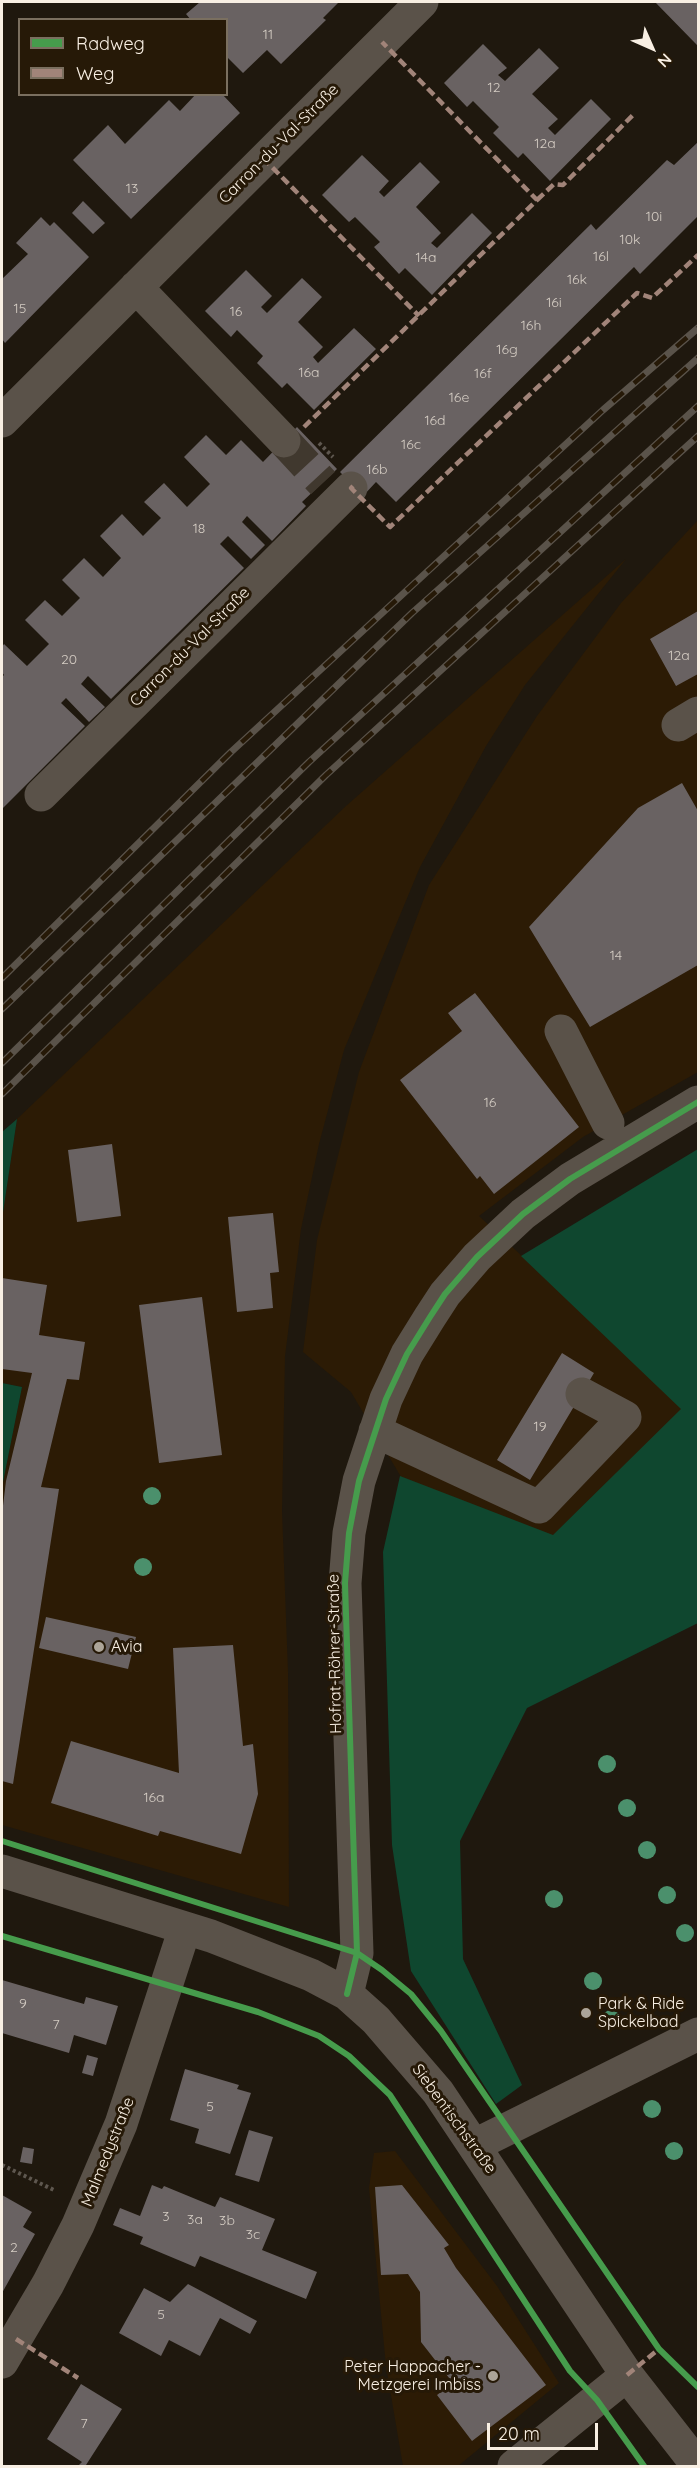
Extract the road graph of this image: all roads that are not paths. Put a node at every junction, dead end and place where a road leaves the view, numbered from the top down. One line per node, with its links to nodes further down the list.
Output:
1 (422, 2): 2 (street, Carron-du-Val-Straße)
2 (136, 288): 3 (street, Carron-du-Val-Straße); 4 (street)
3 (2, 421)
4 (284, 441)
5 (338, 490): 6 (street, Carron-du-Val-Straße)
6 (41, 795)
7 (561, 1030): 9 (street)
8 (699, 1102): 11 (street, Hofrat-Röhrer-Straße)
9 (608, 1123)
10 (582, 1394): 11 (street)
11 (375, 1431): 14 (street, Hofrat-Röhrer-Straße)
12 (2, 1871): 13 (street, Siebentischstraße)
13 (185, 1928): 14 (street, Siebentischstraße); 17 (street, Malmedystraße)
14 (347, 1994): 16 (street, Siebentischstraße)
15 (699, 2034): 16 (street)
16 (475, 2145): 18 (street, Siebentischstraße)
17 (2, 2362)
18 (627, 2375): 19 (street); 20 (street, Siebentischstraße)
19 (514, 2466)
20 (698, 2466)

